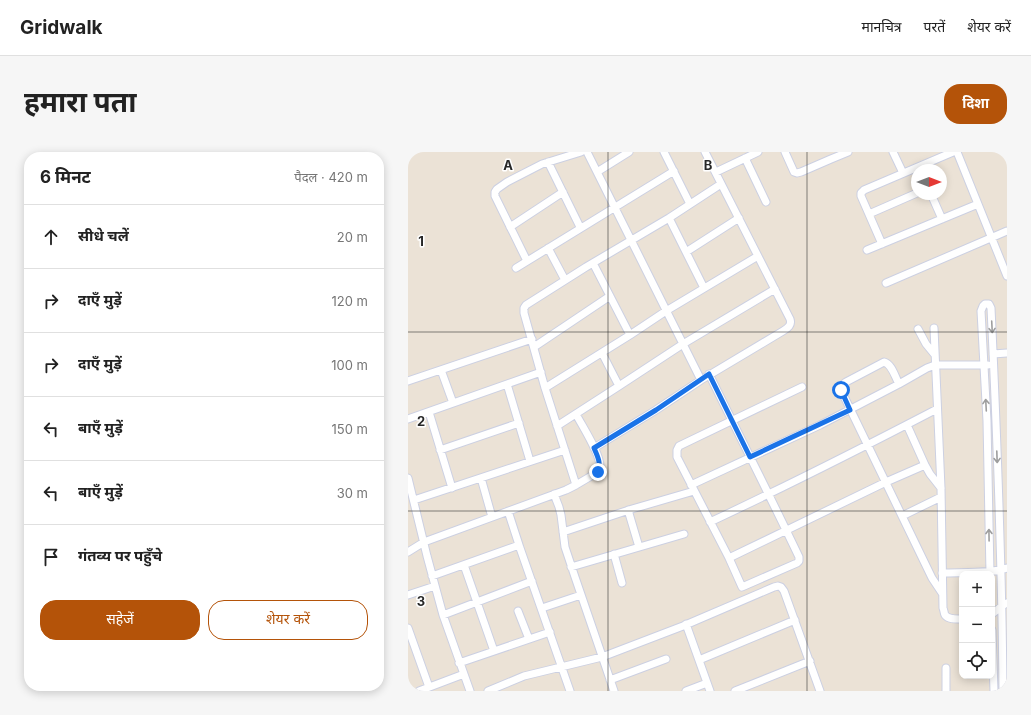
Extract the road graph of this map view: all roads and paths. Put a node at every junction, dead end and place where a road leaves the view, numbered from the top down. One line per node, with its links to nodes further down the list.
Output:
1 (581, 152): 13 (street)
2 (587, 152): 17 (street)
3 (629, 152): 17 (street)
4 (664, 152): 15 (street)
5 (705, 152): 18 (street)
6 (758, 152): 12 (street)
7 (785, 152): 8 (street)
8 (848, 152)
9 (893, 152): 19 (street)
10 (953, 152): 14 (street)
11 (956, 152): 26 (street)
12 (745, 158): 18 (street); 24 (street)
13 (548, 162): 21 (street); 32 (street)
14 (928, 164)
15 (674, 171): 25 (street); 27 (street)
16 (911, 171): 19 (street)
17 (597, 172): 27 (street)
18 (716, 172): 20 (street)
19 (903, 173): 28 (street)
20 (721, 184): 25 (street); 30 (street)
21 (563, 192): 32 (street); 33 (street)
22 (911, 196): 28 (street)
23 (934, 200): 31 (street)
24 (766, 202)
25 (690, 204): 29 (street)
26 (978, 204): 31 (street); 35 (street)
27 (614, 207): 33 (street); 36 (street)
28 (868, 214): 37 (street)
29 (668, 218): 36 (street); 40 (street)
30 (738, 218): 40 (street); 41 (street)
31 (942, 219): 37 (street)
32 (510, 227): 42 (street)
33 (580, 227): 38 (street)
34 (1007, 231): 35 (street)
35 (991, 238): 45 (street); 47 (street)
36 (631, 240): 43 (street); 51 (street)
37 (882, 244): 39 (street)
38 (548, 248): 42 (street); 46 (street)
39 (868, 250)
40 (686, 252): 48 (street)
41 (758, 256): 48 (street); 49 (street)
42 (527, 261): 44 (street)
43 (593, 263): 46 (street); 50 (street)
44 (516, 268)
45 (1007, 276)
46 (565, 280): 55 (street)
47 (886, 283)
48 (704, 288): 51 (street)
49 (775, 289): 56 (street); 66 (street)
50 (610, 296): 54 (street); 55 (street)
51 (666, 311): 54 (street); 56 (street)
52 (934, 328): 60 (street)
53 (918, 329): 60 (street)
54 (630, 335): 57 (street)
55 (533, 343): 64 (street); 65 (street)
56 (683, 344): 67 (street); 71 (street)
57 (602, 353): 71 (street); 73 (street)
58 (1007, 353): 59 (street)
59 (994, 354): 61 (street, one-way to 59); 62 (street)
60 (935, 355): 63 (street)
61 (984, 365): 62 (street); 63 (street); 123 (street, one-way to 61)
62 (994, 365): 98 (street, one-way to 98)
63 (935, 366): 70 (street); 75 (street)
64 (441, 370): 68 (street); 74 (street)
65 (541, 372): 69 (street); 73 (street)
66 (709, 374): 67 (street); 80 (street)
67 (700, 380): 85 (street)
68 (408, 381)
69 (507, 384): 74 (street); 81 (street)
70 (899, 384): 76 (street); 76 (street)
71 (619, 386): 78 (street)
72 (802, 387): 80 (street)
73 (545, 388): 83 (street)
74 (453, 403): 77 (street)
75 (937, 409): 82 (street); 97 (street)
76 (850, 410): 84 (street); 88 (street)
77 (429, 412): 79 (street); 86 (street)
78 (576, 414): 83 (street); 85 (street)
79 (408, 419)
80 (732, 420): 88 (street); 96 (street)
81 (519, 423): 86 (street); 89 (street)
82 (907, 425): 84 (street); 90 (street)
83 (557, 426): 87 (street)
84 (868, 445): 93 (street); 101 (street)
85 (594, 448): 94 (street)
86 (440, 450): 95 (street)
87 (566, 450): 89 (street); 94 (street)
88 (750, 457): 96 (street); 101 (street)
89 (530, 461): 92 (street)
90 (925, 465): 93 (street); 97 (street)
91 (408, 478): 103 (street)
92 (480, 478): 95 (street); 108 (street)
93 (886, 482): 107 (street); 111 (street)
94 (576, 485): 100 (street)
95 (452, 488): 103 (street)
96 (692, 488): 104 (street); 110 (street)
97 (941, 488): 102 (street)
98 (999, 491): 99 (street); 109 (street)
99 (1007, 491)
100 (554, 494): 105 (street); 112 (street)
101 (769, 495): 110 (street); 111 (street)
102 (941, 497): 107 (street); 124 (street)
103 (412, 506): 114 (street)
104 (628, 510): 112 (street); 116 (street)
105 (508, 511): 108 (street); 115 (street)
106 (1007, 513): 109 (street)
107 (902, 516): 131 (street)
108 (492, 517): 114 (street)
109 (999, 517): 122 (street)
110 (710, 522): 119 (street)
111 (786, 530): 119 (street); 130 (street)
112 (563, 532): 121 (street)
113 (684, 534): 116 (street)
114 (424, 542): 117 (street); 126 (street)
115 (519, 546): 120 (street); 127 (street)
116 (639, 547): 118 (street)
117 (408, 552)
118 (614, 554): 121 (street); 128 (street)
119 (729, 558): 130 (street)
120 (464, 565): 126 (street); 135 (street)
121 (571, 567): 133 (street)
122 (1004, 569): 136 (street)
123 (990, 571)
124 (942, 573): 125 (street); 131 (street)
125 (959, 573)
126 (432, 576): 129 (street)
127 (532, 581): 135 (street); 137 (street)
128 (622, 583)
129 (435, 586): 132 (street); 140 (street)
130 (742, 587): 134 (street)
131 (942, 593): 141 (street)
132 (408, 595)
133 (581, 595): 137 (street); 150 (street)
134 (748, 598): 142 (street); 143 (street)
135 (477, 603): 140 (street); 149 (street)
136 (1005, 604): 139 (street); 172 (street)
137 (542, 608): 145 (street)
138 (518, 611): 146 (street)
139 (995, 612)
140 (443, 615): 154 (street)
141 (959, 619)
142 (795, 620): 152 (street); 153 (street)
143 (686, 624): 150 (street); 152 (street)
144 (408, 628): 147 (street)
145 (550, 632): 146 (street); 155 (street)
146 (529, 639): 149 (street)
147 (410, 640): 160 (street)
148 (992, 643): 171 (street)
149 (494, 651): 154 (street)
150 (602, 657): 155 (street); 158 (street)
151 (666, 658): 158 (street)
152 (699, 660): 159 (street)
153 (810, 661): 168 (street); 169 (street)
154 (459, 663): 157 (street)
155 (562, 667): 163 (street); 164 (street)
156 (946, 668): 170 (street)
157 (464, 674): 160 (street); 162 (street)
158 (610, 680): 165 (street)
159 (708, 684): 166 (street); 167 (street)
160 (429, 687): 161 (street)
161 (419, 691)
162 (470, 691)
163 (488, 691)
164 (570, 691)
165 (614, 691)
166 (686, 691)
167 (710, 691)
168 (734, 691)
169 (820, 691)
170 (946, 691)
171 (994, 691)
172 (1002, 691)

